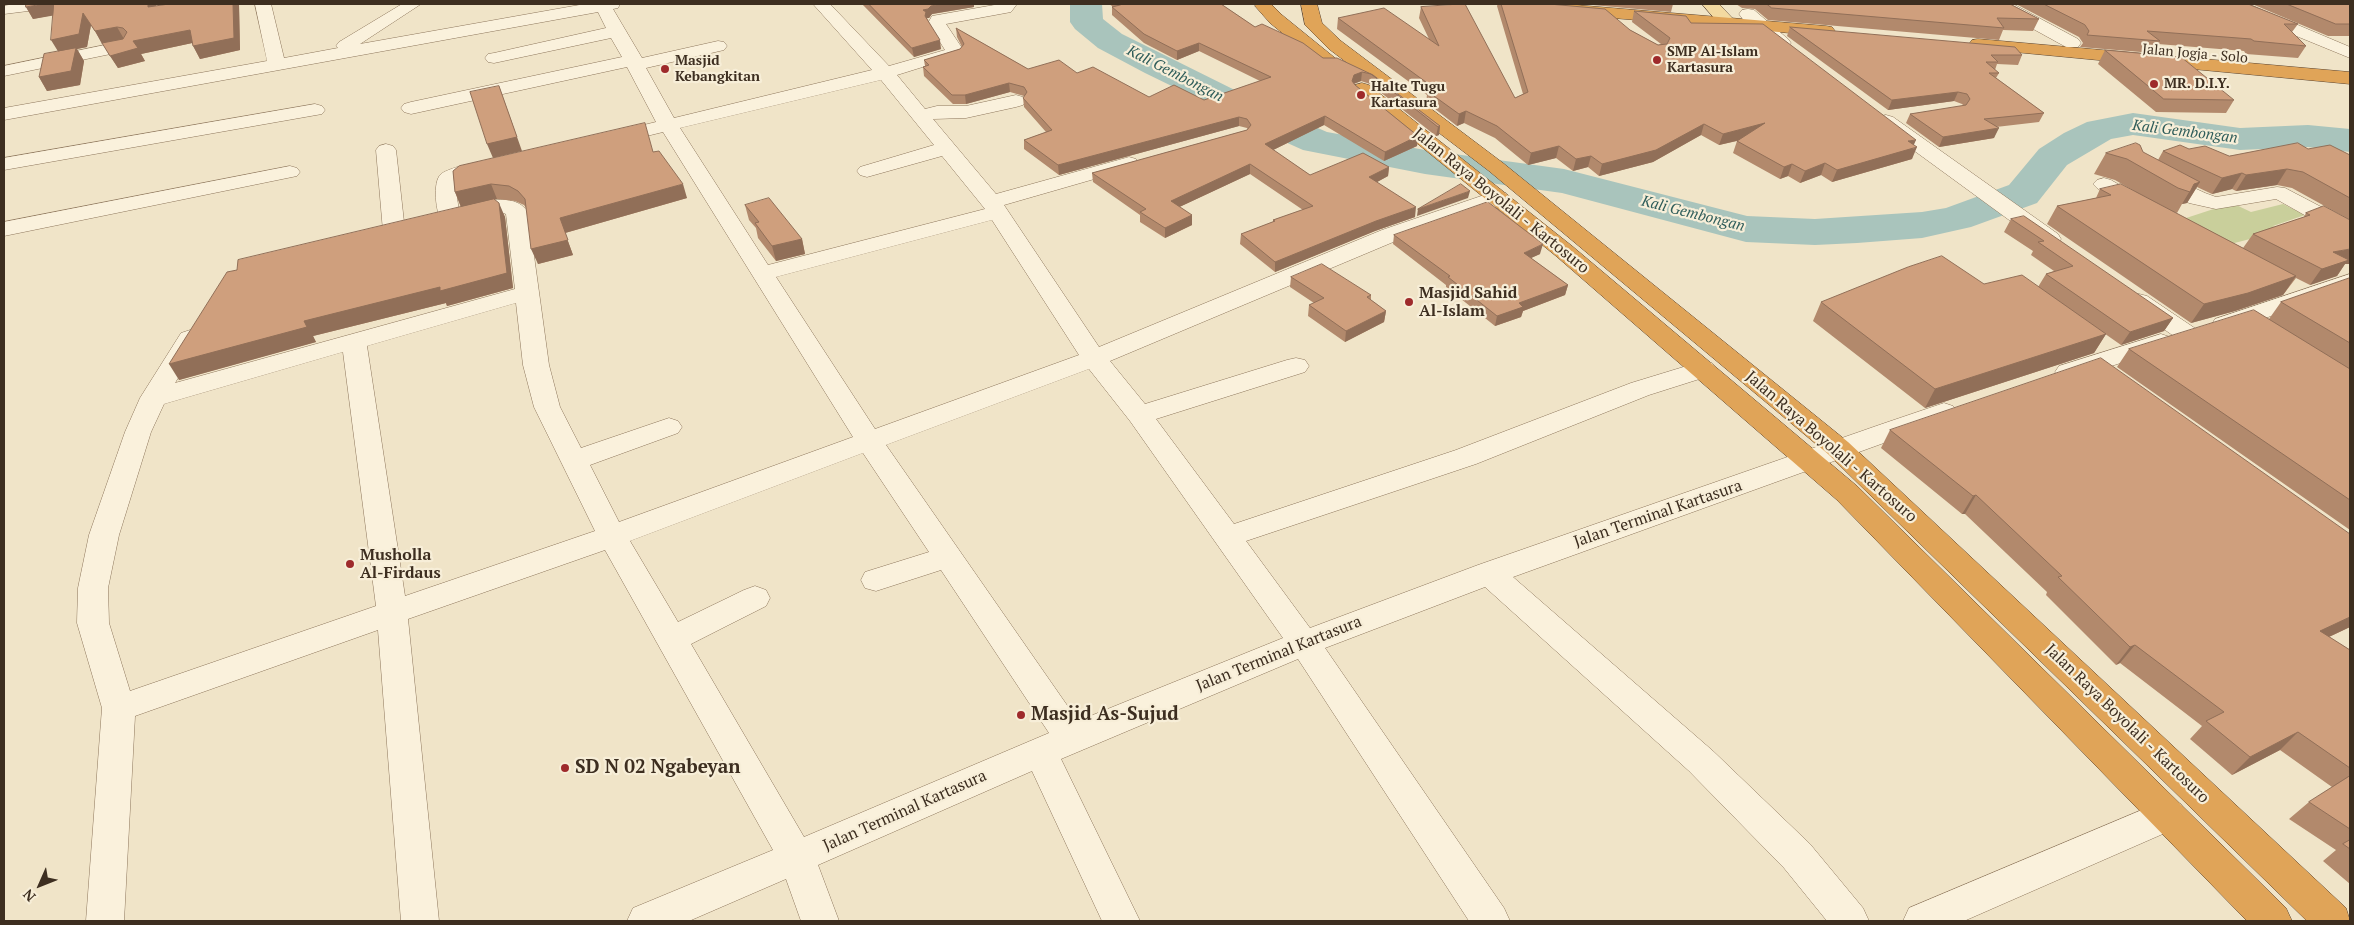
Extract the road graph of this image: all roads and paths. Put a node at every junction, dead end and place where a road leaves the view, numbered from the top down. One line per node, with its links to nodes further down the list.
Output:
1 (44, 4): 16 (street)
2 (263, 4): 29 (street)
3 (413, 4): 27 (street)
4 (821, 4): 32 (street)
5 (1010, 4): 32 (street)
6 (1309, 4): 12 (highway); 50 (highway, Jalan Raya Boyolali - Kartosuro)
7 (1506, 4): 14 (highway)
8 (1631, 4): 15 (highway)
9 (2001, 4): 21 (street)
10 (2234, 4): 26 (street)
11 (608, 5): 13 (street); 24 (street)
12 (1261, 5): 50 (highway, Jalan Raya Boyolali - Kartosuro)
13 (566, 8): 27 (street)
14 (1608, 12): 15 (highway); 19 (street)
15 (1719, 12): 17 (highway)
16 (7, 13)
17 (1753, 19): 18 (highway); 25 (street)
18 (1837, 26)
19 (1626, 29)
20 (697, 34): 24 (street)
21 (2072, 43): 30 (highway, Jalan Jogja - Solo); 33 (highway, Jalan Jogja - Solo)
22 (124, 46): 31 (street)
23 (718, 46): 24 (street)
24 (629, 52): 28 (street); 35 (street); 40 (street)
25 (1794, 52)
26 (2350, 54)
27 (330, 55): 29 (street)
28 (494, 58)
29 (277, 65): 37 (street)
30 (2350, 68)
31 (4, 71)
32 (885, 73): 38 (street); 40 (street)
33 (2350, 78)
34 (1016, 101): 38 (street)
35 (411, 108)
36 (315, 110): 46 (street)
37 (4, 114)
38 (920, 116): 42 (street)
39 (1910, 116): 57 (street)
40 (668, 125): 41 (street); 58 (street)
41 (594, 142)
42 (947, 148): 48 (street); 52 (street)
43 (386, 150): 54 (street)
44 (1148, 158): 52 (street)
45 (508, 162): 54 (street)
46 (4, 164)
47 (2139, 167): 56 (street)
48 (867, 171)
49 (290, 172): 55 (street)
50 (1490, 182): 69 (street); 71 (highway, Jalan Raya Boyolali - Kartosuro); 78 (highway, Jalan Raya Boyolali - Kartosuro)
51 (2104, 184): 53 (street)
52 (994, 207): 58 (street); 69 (street)
53 (2158, 217)
54 (412, 227): 62 (street)
55 (4, 229)
56 (2350, 232)
57 (2065, 250)
58 (762, 274): 77 (street)
59 (2350, 281): 63 (street)
60 (2282, 283): 63 (street)
61 (2121, 289): 67 (street)
62 (526, 293): 68 (street); 79 (street)
63 (2306, 295): 64 (street)
64 (2244, 318): 66 (street); 67 (street)
65 (200, 321): 73 (street)
66 (2269, 333)
67 (2187, 334): 72 (street)
68 (354, 342): 73 (street); 86 (street)
69 (1094, 358): 75 (street); 77 (street)
70 (1296, 366): 75 (street)
71 (1703, 369): 78 (highway, Jalan Raya Boyolali - Kartosuro); 81 (street)
72 (2046, 379)
73 (153, 398): 89 (street)
74 (1970, 404): 78 (street, Jalan Terminal Kartasura)
75 (1139, 415): 81 (street)
76 (669, 427): 79 (street)
77 (869, 441): 80 (street); 82 (street)
78 (1824, 454): 83 (street, Jalan Terminal Kartasura); 91 (highway, Jalan Raya Boyolali - Kartosuro); 102 (highway, Jalan Raya Boyolali - Kartosuro)
79 (574, 461): 80 (street)
80 (612, 536): 86 (street); 87 (street)
81 (1227, 537): 88 (street)
82 (948, 557): 84 (street); 90 (street)
83 (1489, 573): 88 (street, Jalan Terminal Kartasura); 99 (street)
84 (876, 580)
85 (755, 598): 87 (street)
86 (392, 611): 89 (street); 94 (street)
87 (672, 640): 92 (street)
88 (1304, 643): 90 (street, Jalan Terminal Kartasura); 98 (street)
89 (118, 708): 93 (street)
90 (1055, 745): 92 (street, Jalan Terminal Kartasura); 97 (street)
91 (2168, 815): 100 (street); 101 (highway, Jalan Raya Boyolali - Kartosuro)
92 (798, 858): 95 (street, Jalan Terminal Kartasura); 96 (street)
93 (105, 921)
94 (420, 921)
95 (646, 921)
96 (820, 921)
97 (1121, 921)
98 (1491, 921)
99 (1850, 921)
100 (1922, 921)
101 (2273, 921)
102 (2333, 921)

